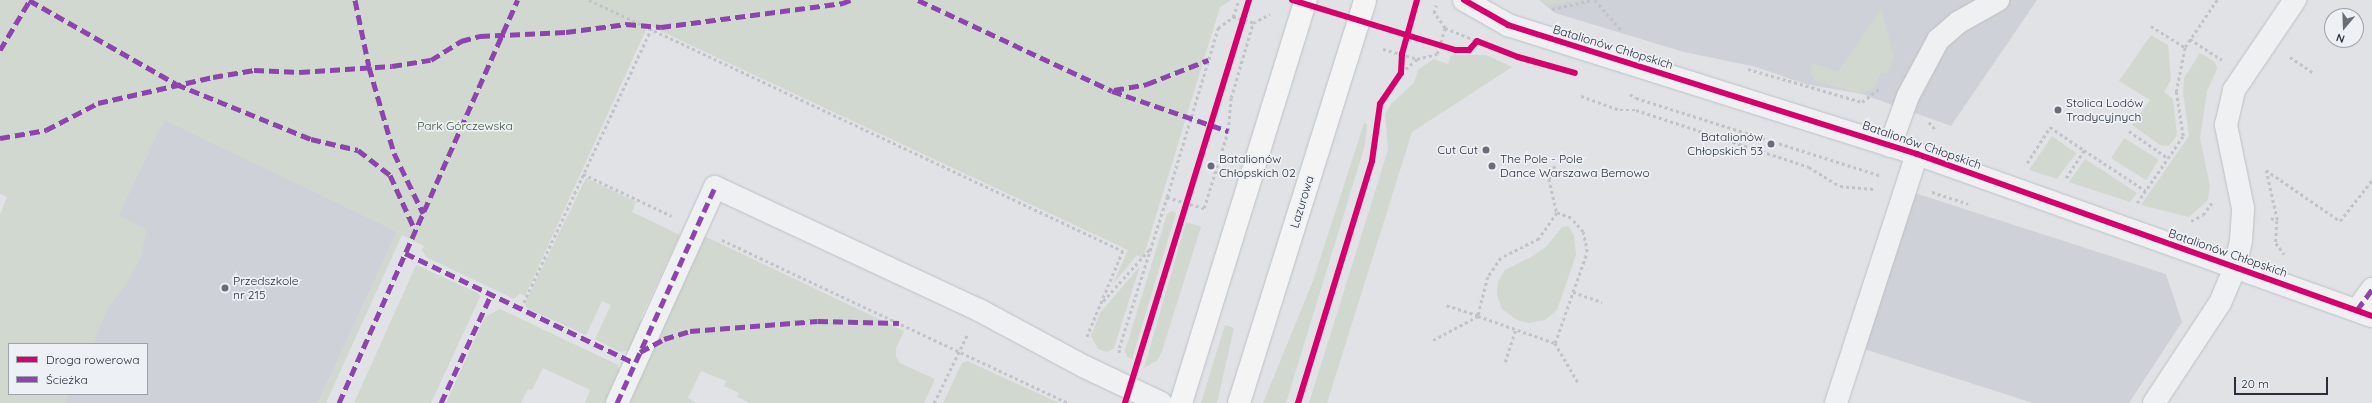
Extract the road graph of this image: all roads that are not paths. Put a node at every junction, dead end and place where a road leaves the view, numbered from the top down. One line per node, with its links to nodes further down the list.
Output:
1 (1306, 0): 13 (main road)
2 (1365, 0): 14 (main road, Lazurowa)
3 (1464, 0): 6 (street, Batalionów Chłopskich)
4 (1998, 0): 6 (street)
5 (2295, 0): 8 (street)
6 (1890, 146): 7 (street, Batalionów Chłopskich)
7 (1917, 154): 8 (street, Batalionów Chłopskich); 15 (street)
8 (2235, 266): 10 (street, Batalionów Chłopskich); 16 (street)
9 (2372, 289): 10 (street)
10 (2365, 313)
11 (617, 403): 12 (street)
12 (1161, 403)
13 (1181, 403)
14 (1239, 403)
15 (1836, 403)
16 (2154, 403)

